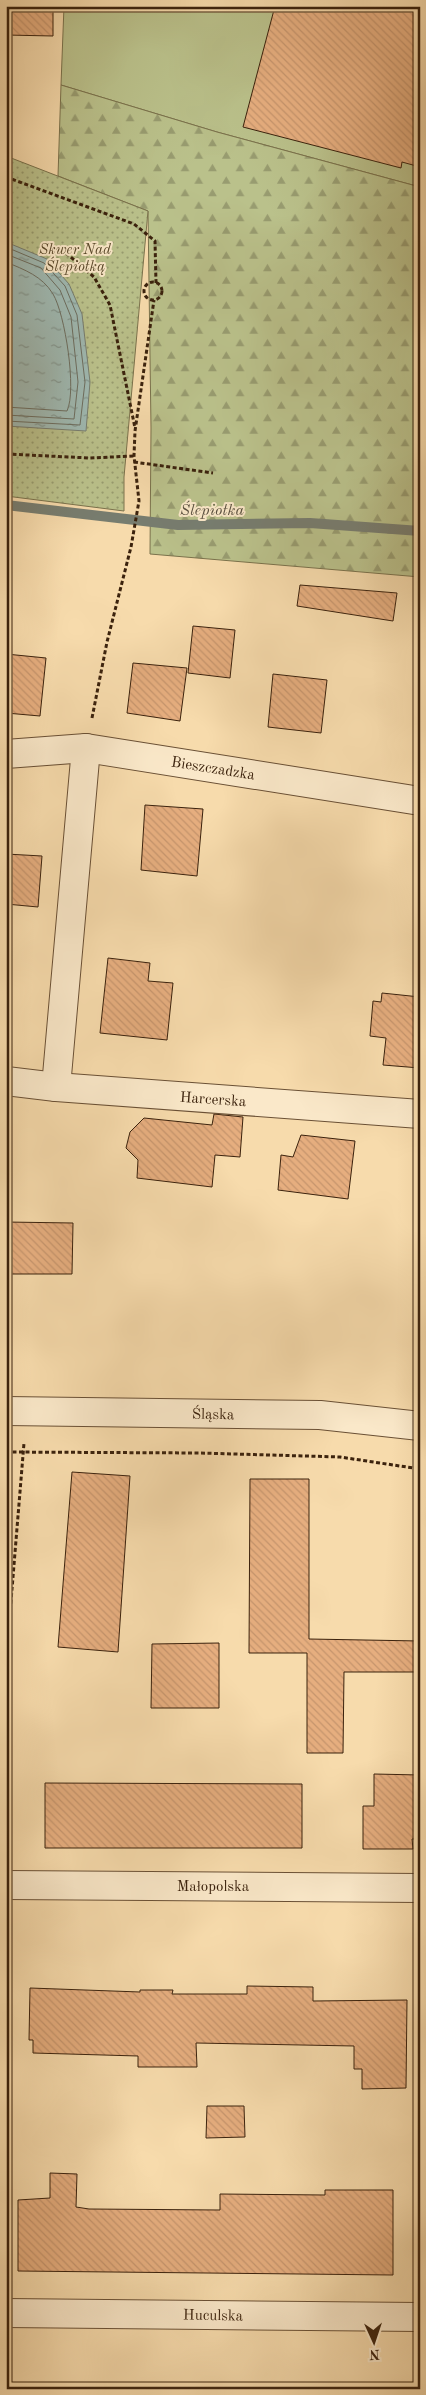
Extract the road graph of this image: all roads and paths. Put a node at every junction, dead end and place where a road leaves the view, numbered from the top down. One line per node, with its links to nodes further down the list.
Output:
1 (6, 177): 3 (path)
2 (66, 253): 5 (path)
3 (156, 283): 4 (path); 4 (path)
4 (154, 300): 5 (path)
5 (136, 431): 7 (path)
6 (6, 454): 7 (path)
7 (134, 456): 8 (path)
8 (134, 462): 9 (path); 10 (path)
9 (213, 473)
10 (86, 748): 11 (street, Bieszczadzka); 12 (street, Bieszczadzka); 14 (street)
11 (6, 754)
12 (420, 801)
13 (6, 1081): 14 (street, Harcerska)
14 (56, 1087): 15 (street, Harcerska)
15 (420, 1114)
16 (16, 1411): 17 (street, Śląska); 19 (path)
17 (420, 1426)
18 (6, 1452): 19 (path)
19 (23, 1452): 20 (path); 21 (path)
20 (420, 1469)
21 (6, 1662)
22 (6, 1885): 23 (street, Małopolska)
23 (420, 1888)
24 (6, 2313): 25 (street, Huculska)
25 (420, 2317)

